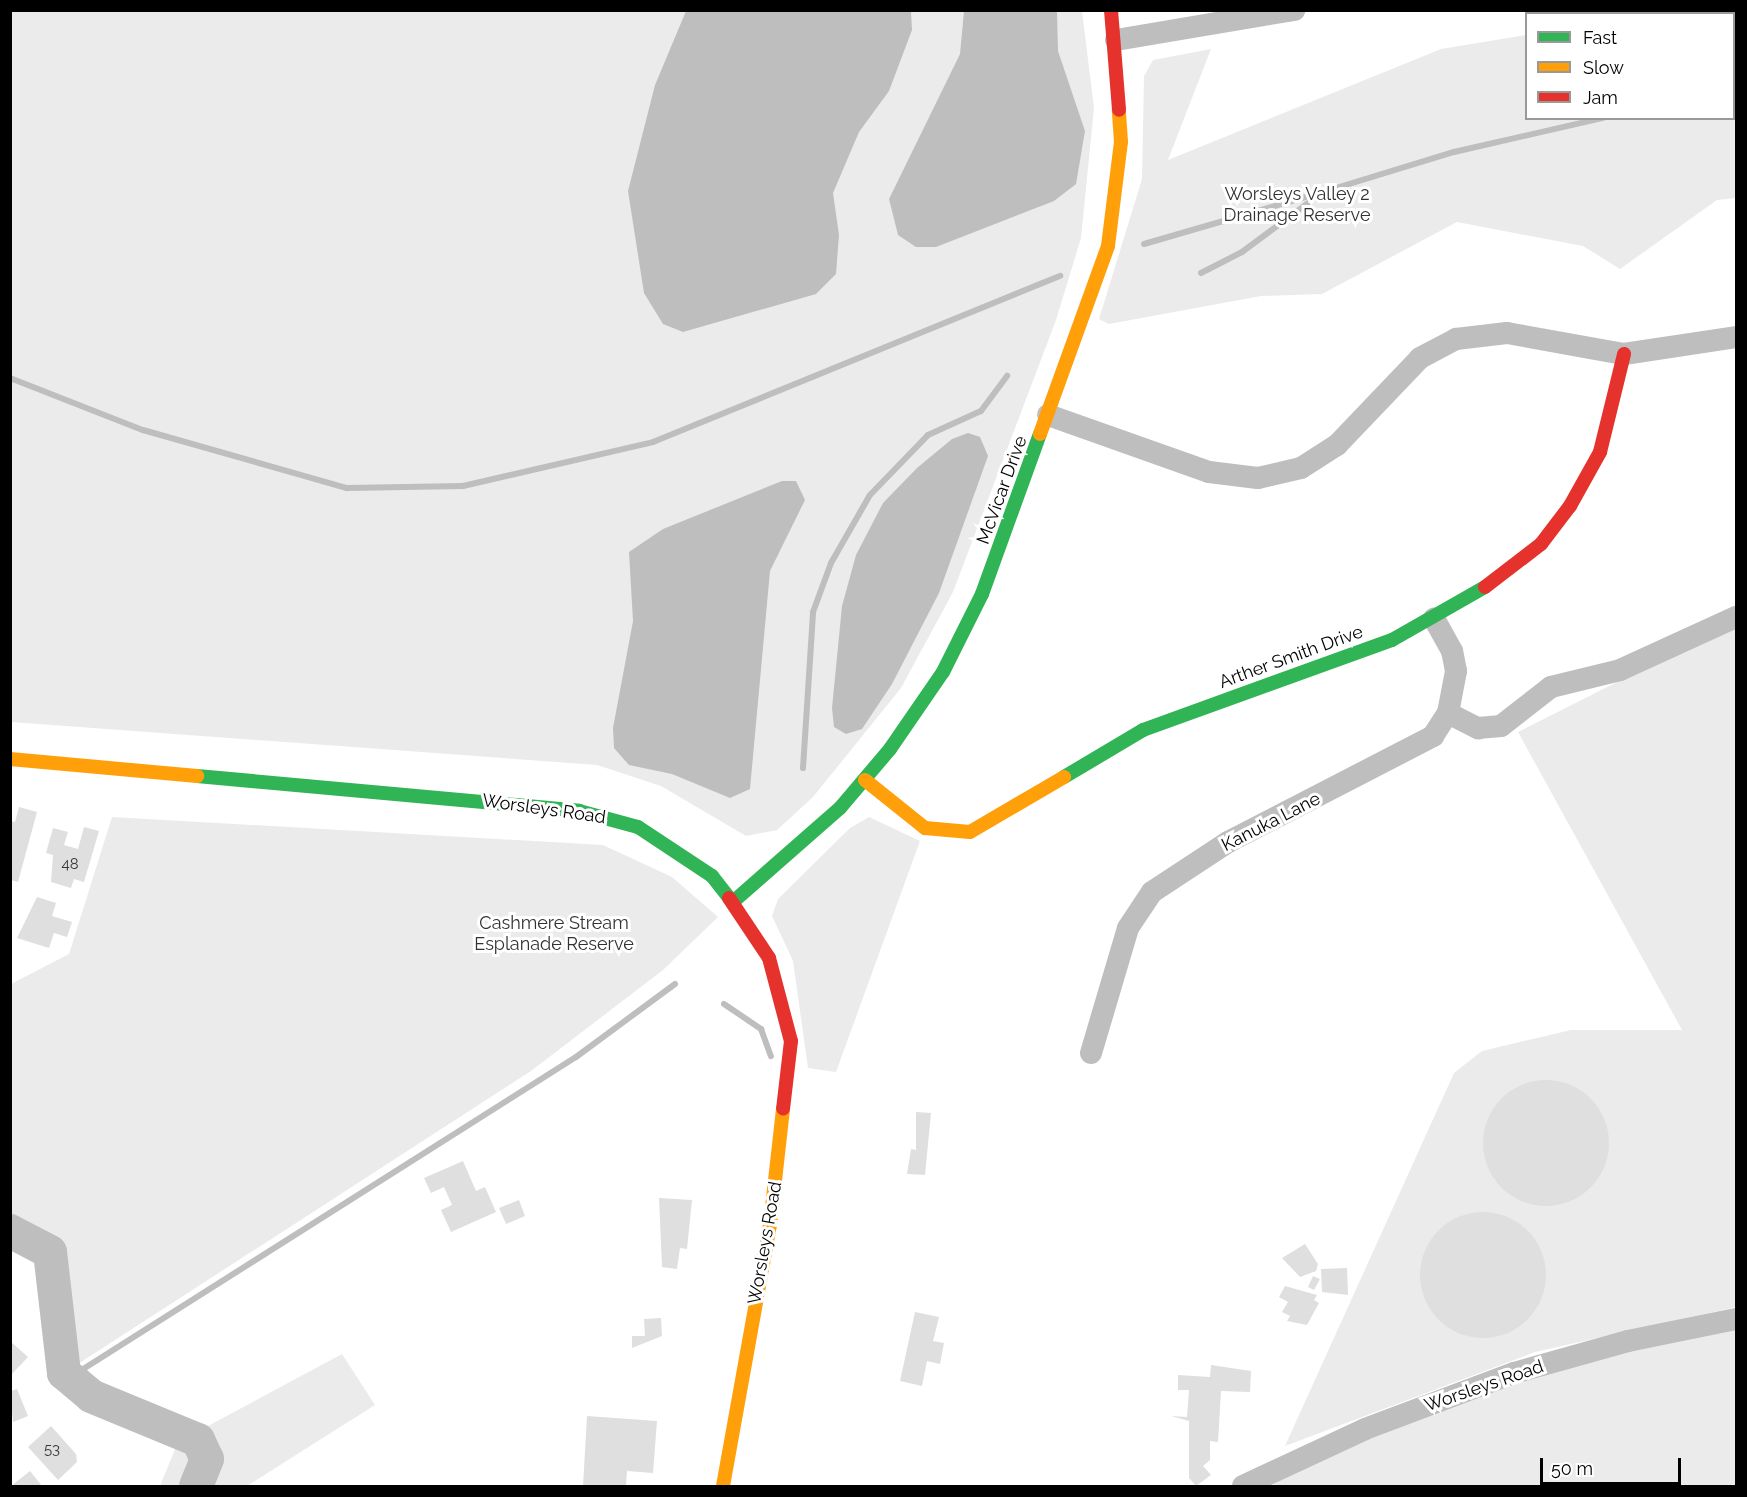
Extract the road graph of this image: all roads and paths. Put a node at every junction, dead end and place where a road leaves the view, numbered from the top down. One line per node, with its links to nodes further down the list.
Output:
1 (1111, 10): 3 (street, McVicar Drive)
2 (1294, 10): 3 (street)
3 (1116, 40): 6 (street, McVicar Drive)
4 (1737, 337): 5 (street)
5 (1624, 354): 6 (street); 8 (street, Arther Smith Drive)
6 (1048, 415): 11 (street, McVicar Drive)
7 (1737, 617): 9 (street)
8 (1434, 619): 9 (street, Kanuka Lane); 11 (street, Arther Smith Drive)
9 (1448, 713): 13 (street, Kanuka Lane)
10 (10, 759): 12 (street, Worsleys Road)
11 (865, 780): 12 (street, McVicar Drive)
12 (734, 901): 15 (street, Worsleys Road)
13 (1091, 1053)
14 (1737, 1319): 16 (street, Worsleys Road)
15 (723, 1486)
16 (1243, 1486)

